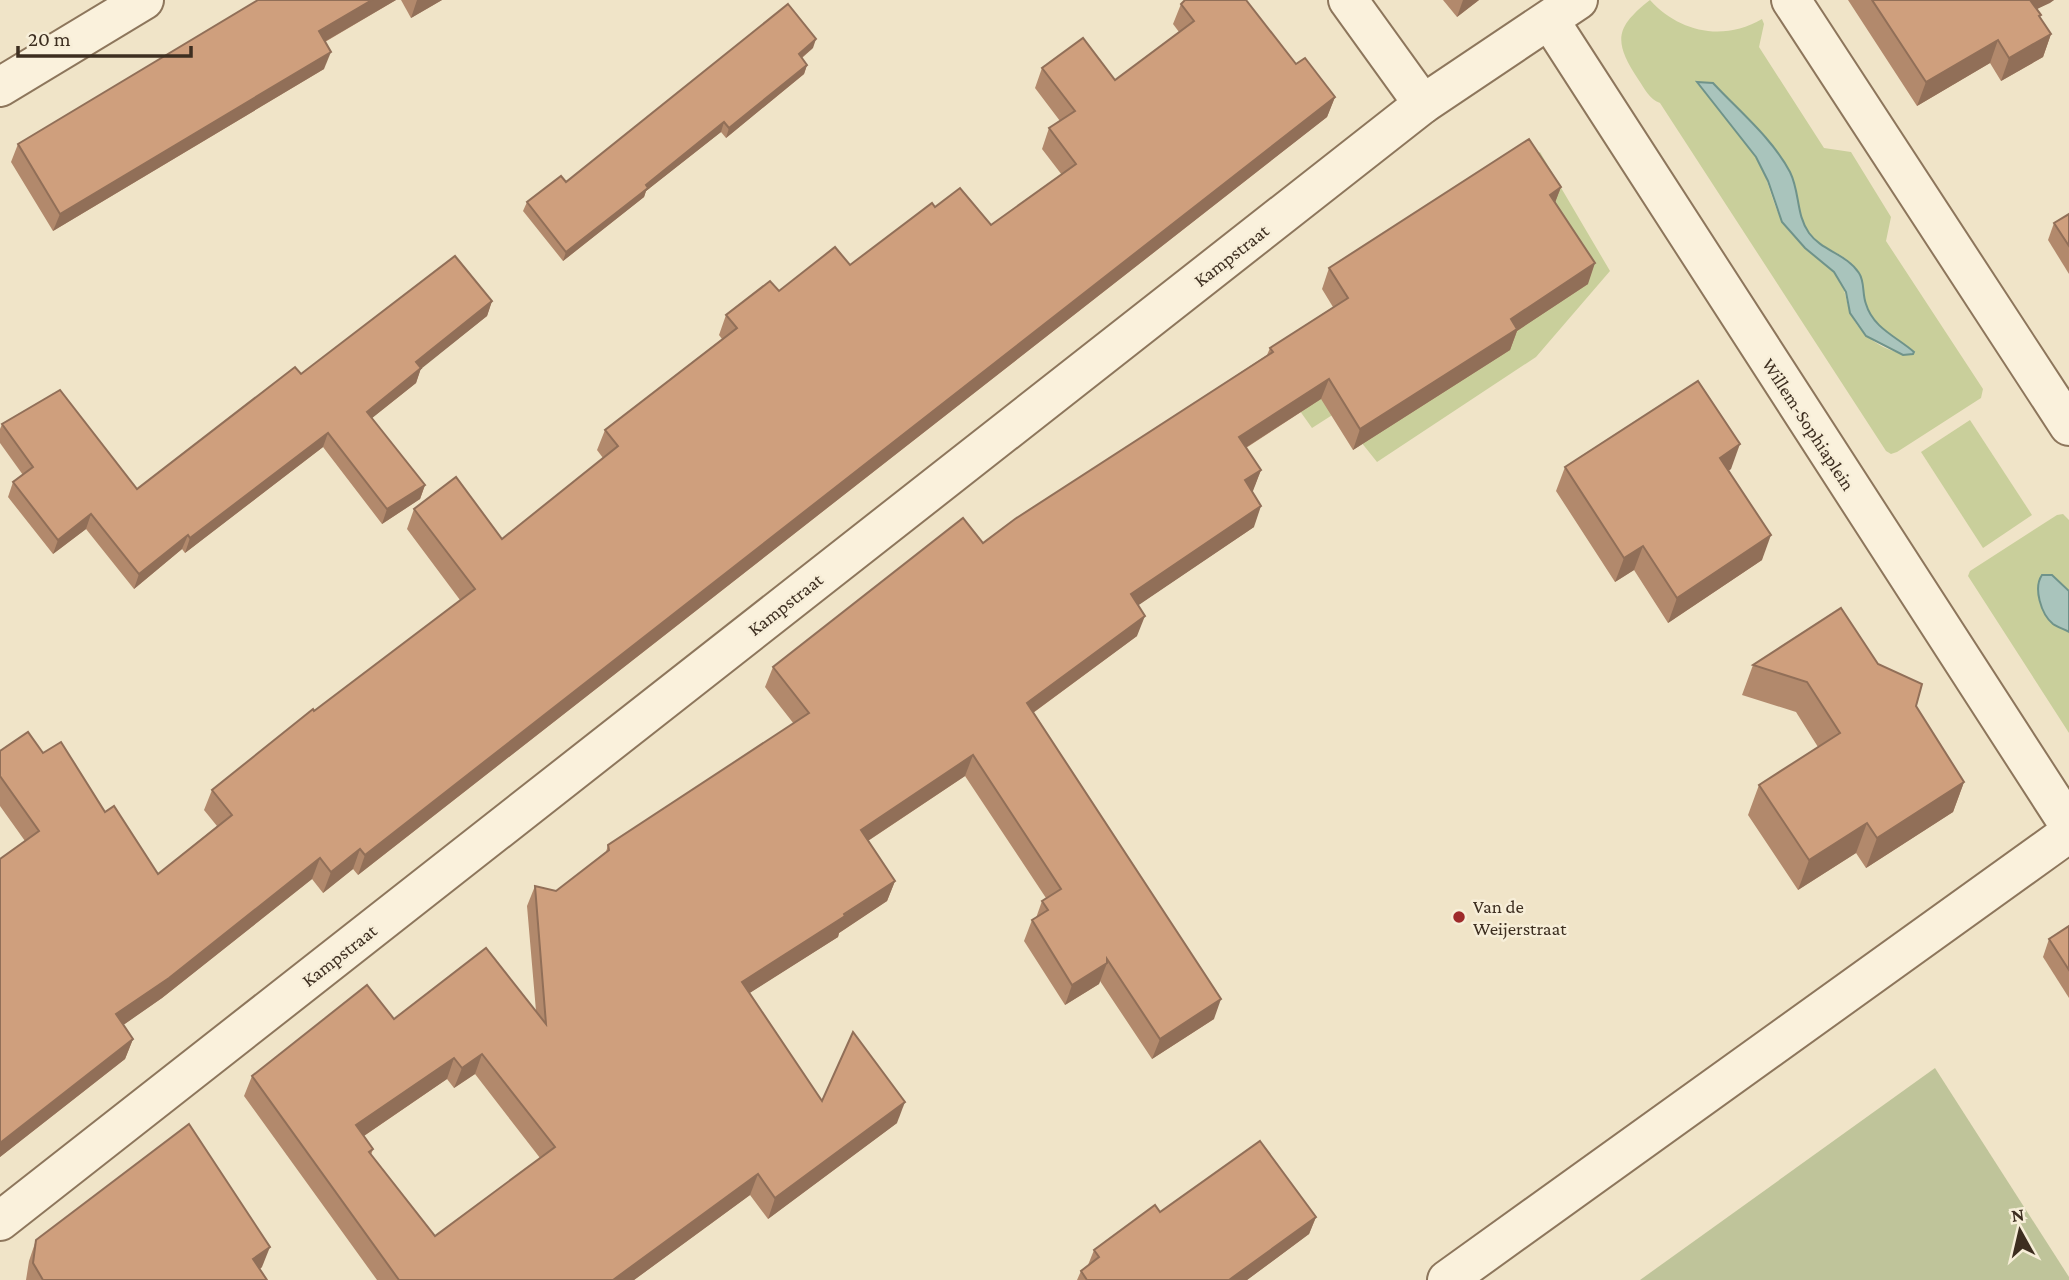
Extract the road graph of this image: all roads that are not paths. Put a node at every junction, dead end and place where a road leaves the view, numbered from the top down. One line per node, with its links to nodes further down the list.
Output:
1 (144, 0): 5 (street)
2 (1348, 0): 6 (street)
3 (1791, 0): 7 (street)
4 (1564, 10): 6 (street, Kampstraat); 8 (street, Willem-Sophiaplein)
5 (0, 86)
6 (1423, 104): 10 (street, Kampstraat)
7 (2068, 420)
8 (2069, 825)
9 (2069, 833): 11 (street)
10 (0, 1221)
11 (1447, 1280)

